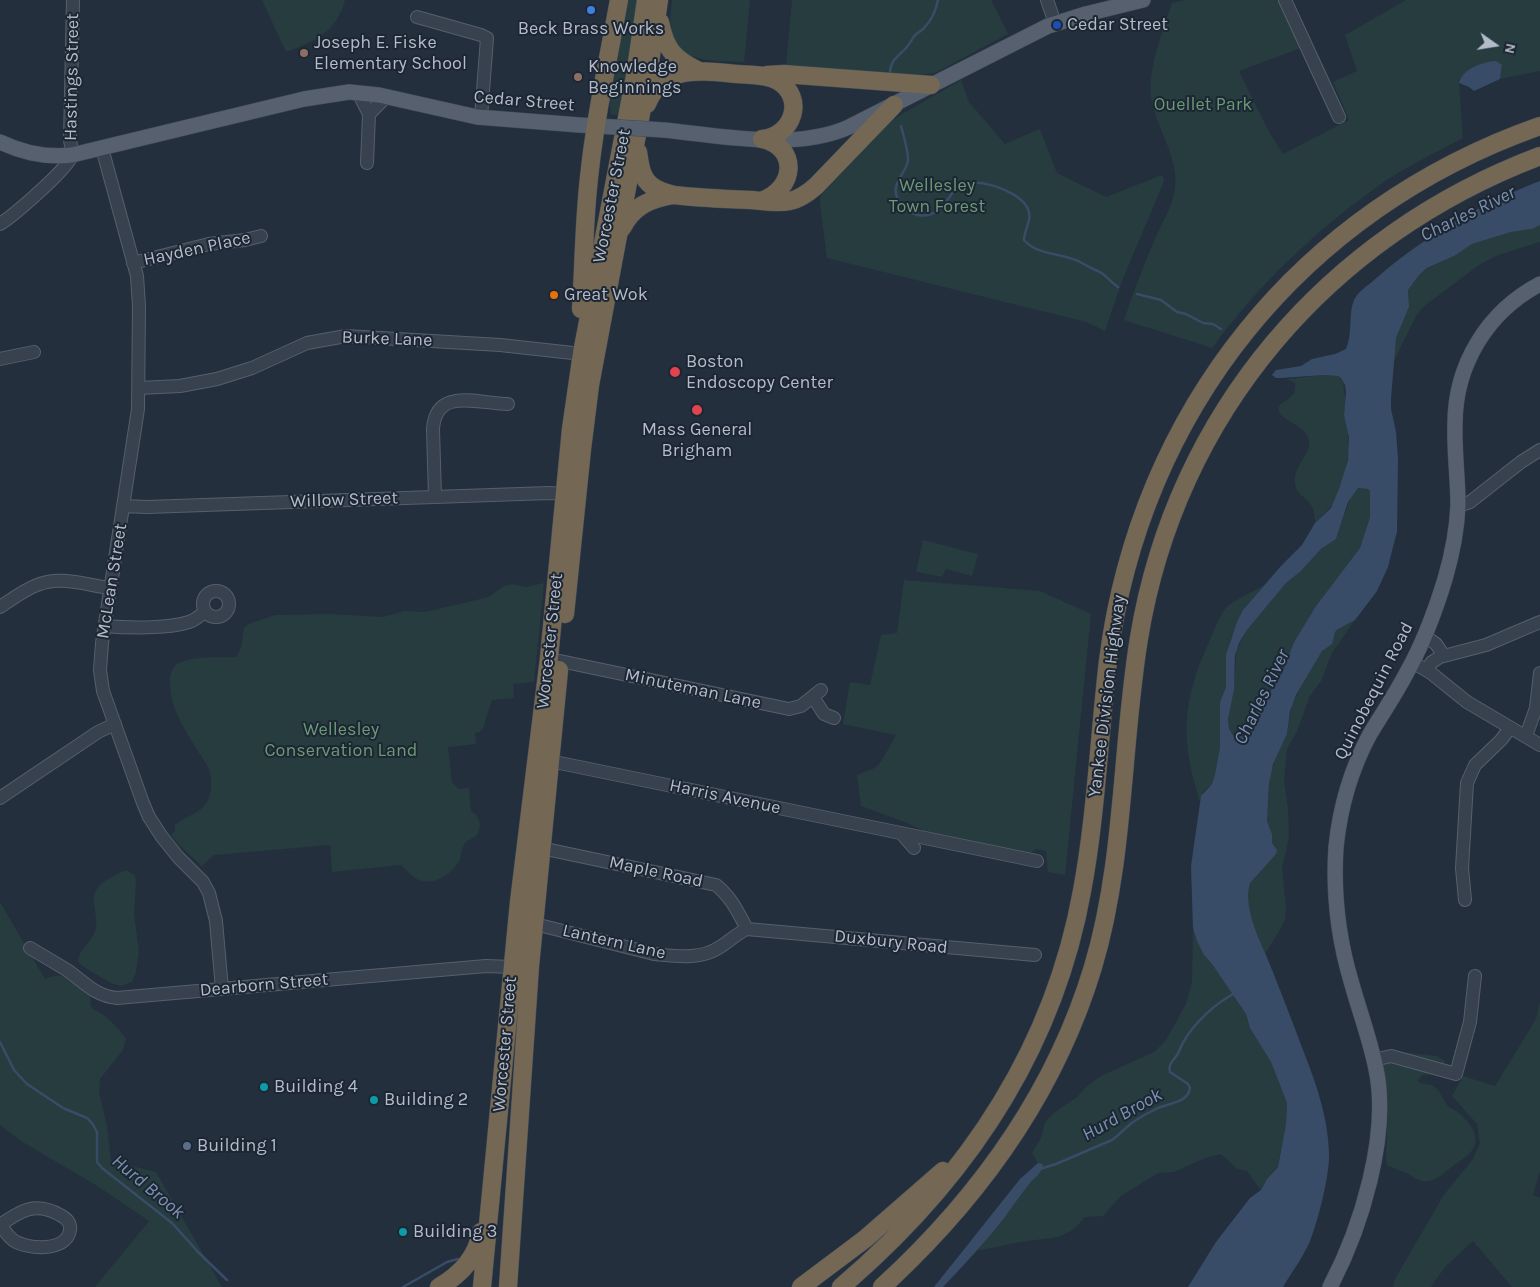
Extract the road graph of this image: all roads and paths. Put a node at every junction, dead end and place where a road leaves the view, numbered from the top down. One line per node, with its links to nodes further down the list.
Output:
1 (73, 0): 25 (street, Hastings Street)
2 (619, 0): 19 (highway)
3 (1048, 0): 8 (street)
4 (1143, 0): 8 (main road, Cedar Street)
5 (1284, 0): 17 (street)
6 (654, 4): 9 (highway); 18 (highway, Worcester Street); 36 (highway, Worcester Street)
7 (417, 17): 16 (street)
8 (1055, 23): 11 (main road, Cedar Street)
9 (699, 71): 10 (highway); 18 (highway)
10 (760, 76): 11 (highway); 21 (highway)
11 (931, 85): 14 (main road, Cedar Street)
12 (358, 92): 13 (main road, Cedar Street); 15 (street); 24 (main road, Cedar Street)
13 (386, 97): 15 (street); 16 (main road, Cedar Street)
14 (894, 105): 21 (main road, Cedar Street); 29 (highway)
15 (368, 114): 27 (street)
16 (481, 117): 19 (main road, Cedar Street)
17 (1339, 117)
18 (640, 120): 22 (highway, Worcester Street)
19 (596, 126): 21 (main road, Cedar Street, bridge); 36 (highway)
20 (1540, 126): 76 (highway, Yankee Division Highway)
21 (762, 139): 29 (highway)
22 (637, 140): 28 (highway); 32 (highway, Worcester Street)
23 (0, 142): 25 (main road, Cedar Street)
24 (102, 148): 25 (main road, Cedar Street); 33 (street, McLean Street)
25 (72, 155): 30 (street)
26 (1540, 156): 84 (highway, Yankee Division Highway)
27 (366, 163)
28 (674, 194): 29 (highway); 32 (highway)
29 (761, 201)
30 (0, 224)
31 (261, 236): 33 (street, Hayden Place)
32 (617, 240): 52 (highway, Worcester Street)
33 (133, 263): 38 (street, McLean Street)
34 (1540, 284): 44 (main road, Quinobequin Road)
35 (34, 352): 37 (street)
36 (582, 354): 38 (street, Burke Lane); 41 (highway, Worcester Street)
37 (0, 359)
38 (139, 388): 43 (street, McLean Street)
39 (508, 404): 42 (street)
40 (1540, 450): 44 (street)
41 (564, 494): 42 (street, Willow Street); 72 (highway, Worcester Street)
42 (435, 497): 43 (street, Willow Street)
43 (123, 506): 45 (street, McLean Street)
44 (1458, 506): 50 (main road, Quinobequin Road)
45 (110, 588): 46 (street); 48 (street, McLean Street)
46 (0, 607)
47 (205, 611): 48 (street)
48 (105, 626): 57 (street, McLean Street)
49 (1537, 627): 51 (street)
50 (1425, 636): 51 (street); 53 (main road, Quinobequin Road)
51 (1444, 656): 54 (street)
52 (560, 661): 56 (street, Minuteman Lane); 61 (highway, Worcester Street)
53 (1412, 662): 54 (street); 75 (main road, Quinobequin Road)
54 (1426, 670): 58 (street)
55 (1540, 673): 59 (street)
56 (834, 718)
57 (115, 724): 62 (street); 74 (street, McLean Street)
58 (1510, 728): 59 (street); 67 (street)
59 (1526, 736): 60 (street)
60 (1540, 745)
61 (550, 761): 63 (street, Harris Avenue); 64 (highway, Worcester Street)
62 (0, 798)
63 (901, 833): 65 (street); 66 (street, Harris Avenue)
64 (542, 848): 68 (highway, Worcester Street); 69 (street, Maple Road)
65 (914, 848)
66 (1037, 861)
67 (1465, 900)
68 (535, 924): 69 (street, Lantern Lane); 81 (highway, Worcester Street)
69 (747, 929): 71 (street, Duxbury Road)
70 (30, 948): 74 (street, Dearborn Street)
71 (1035, 955)
72 (512, 967): 74 (street, Dearborn Street); 77 (highway, Worcester Street)
73 (1475, 976): 75 (street)
74 (222, 989)
75 (1374, 1060): 85 (main road, Quinobequin Road)
76 (974, 1145): 82 (highway); 83 (highway, Yankee Division Highway)
77 (492, 1195): 79 (highway); 80 (highway, Worcester Street)
78 (0, 1225): 78 (street)
79 (439, 1287)
80 (482, 1287)
81 (508, 1287)
82 (801, 1287)
83 (841, 1287)
84 (882, 1287)
85 (1330, 1287)

